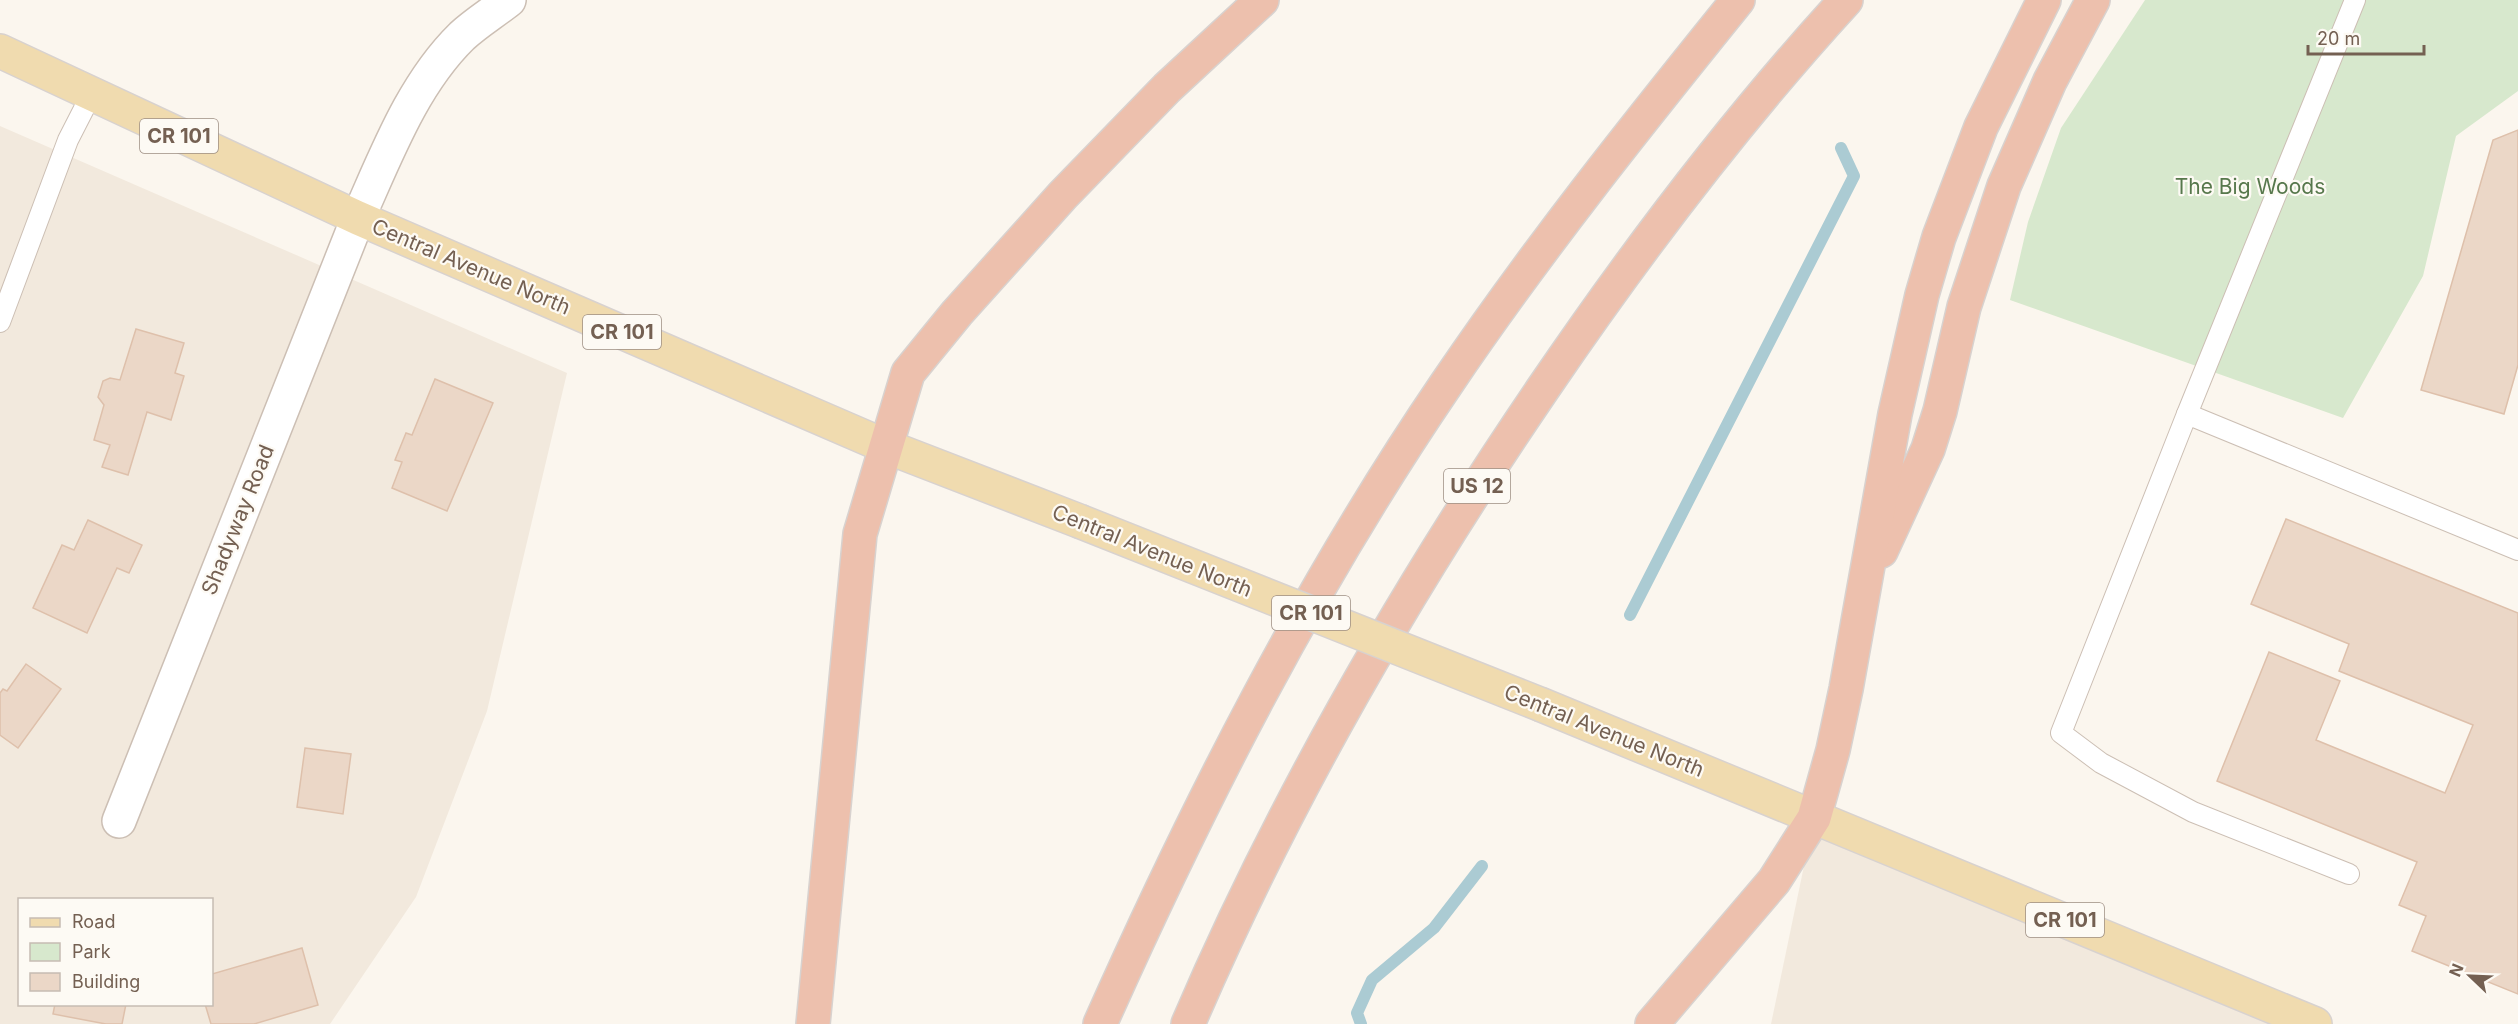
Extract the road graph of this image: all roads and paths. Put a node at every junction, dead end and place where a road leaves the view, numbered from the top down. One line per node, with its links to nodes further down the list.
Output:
1 (509, 0): 10 (street, Shadyway Road)
2 (1262, 0): 13 (highway)
3 (1738, 0): 20 (highway)
4 (1846, 0): 21 (highway, US 12)
5 (2044, 0): 15 (highway)
6 (2093, 0): 15 (highway)
7 (2355, 0): 12 (lane)
8 (0, 51): 9 (main road, Central Avenue North / CR 101)
9 (91, 95): 10 (main road, Central Avenue North / CR 101); 11 (lane)
10 (358, 218): 13 (main road, Central Avenue North / CR 101); 17 (street, Shadyway Road)
11 (0, 322)
12 (2187, 414): 14 (lane); 18 (lane)
13 (885, 446): 16 (main road, Central Avenue North / CR 101, bridge); 19 (highway)
14 (2518, 550)
15 (1862, 594): 16 (highway)
16 (1814, 818): 22 (highway); 23 (main road, Central Avenue North / CR 101)
17 (119, 820)
18 (2349, 874)
19 (813, 1024)
20 (1100, 1024)
21 (1188, 1024)
22 (1652, 1024)
23 (2316, 1024)

